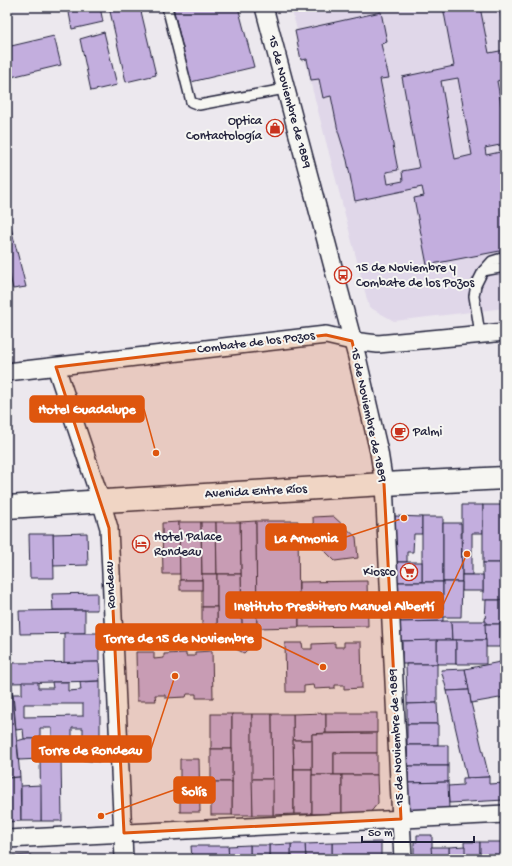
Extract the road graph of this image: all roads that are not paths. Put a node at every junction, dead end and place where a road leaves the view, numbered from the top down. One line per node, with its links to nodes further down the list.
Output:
1 (167, 7): 3 (lane)
2 (264, 7): 3 (street, 15 de Noviembre de 1889)
3 (285, 89): 9 (street, 15 de Noviembre de 1889)
4 (505, 257): 6 (lane)
5 (505, 267): 6 (lane)
6 (483, 271): 8 (lane)
7 (505, 332): 8 (street, Combate de los Pozos)
8 (480, 334): 9 (street, Combate de los Pozos)
9 (352, 341): 10 (street, Combate de los Pozos); 13 (street, 15 de Noviembre de 1889)
10 (56, 367): 11 (street, Combate de los Pozos); 14 (street, Rondeau)
11 (7, 372)
12 (505, 478): 13 (main road, Avenida Entre Ríos)
13 (384, 484): 14 (main road, Avenida Entre Ríos); 17 (street, 15 de Noviembre de 1889)
14 (101, 502): 15 (main road, Avenida Entre Ríos); 18 (street, Rondeau)
15 (7, 507)
16 (505, 814): 17 (street)
17 (401, 819): 18 (street); 21 (street, 15 de Noviembre de 1889)
18 (124, 833): 19 (street); 20 (street, Rondeau)
19 (7, 839)
20 (124, 859)
21 (403, 859)

